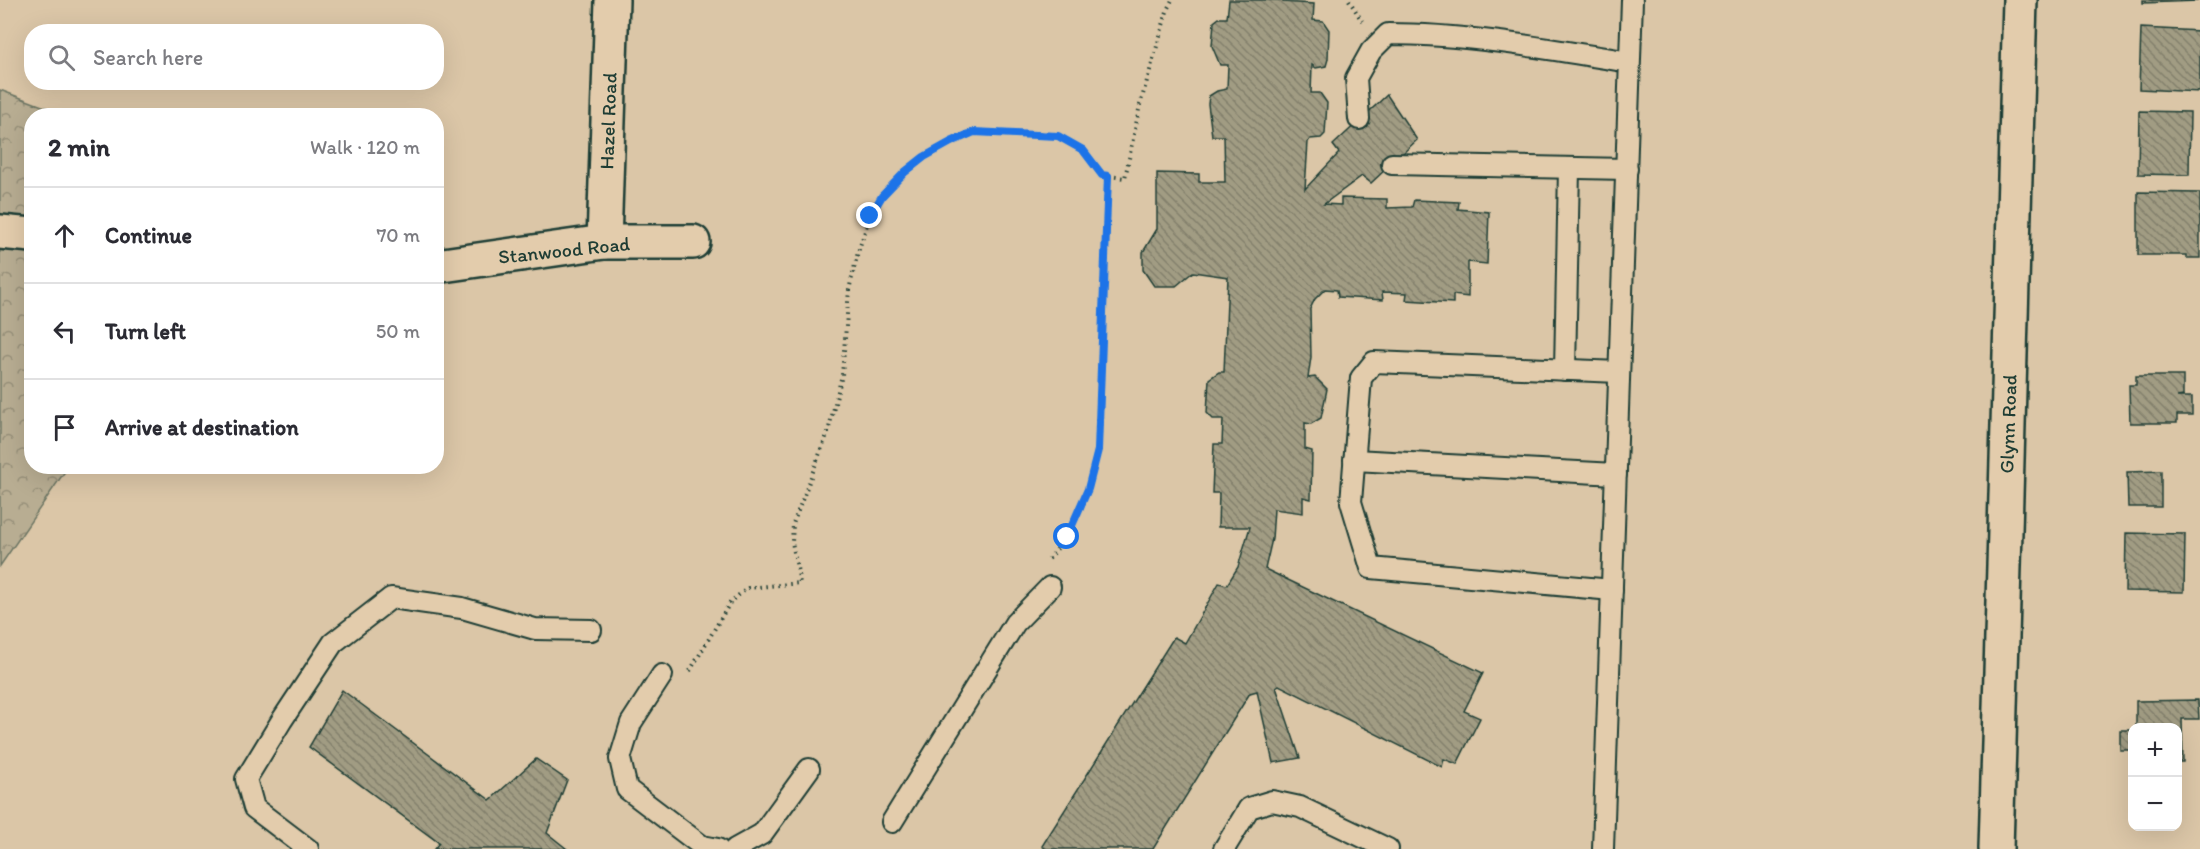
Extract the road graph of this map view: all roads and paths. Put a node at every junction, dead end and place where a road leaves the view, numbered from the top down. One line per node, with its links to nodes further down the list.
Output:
1 (612, 0): 15 (street, Hazel Road)
2 (1172, 0): 12 (path)
3 (1349, 0): 6 (path)
4 (1632, 0): 7 (lane)
5 (2020, 0): 35 (street, Glynn Road)
6 (1367, 29)
7 (1629, 62): 8 (lane); 11 (lane)
8 (1359, 119)
9 (1392, 164): 10 (lane)
10 (1569, 168): 11 (lane); 18 (lane)
11 (1628, 169): 19 (lane)
12 (1108, 176): 22 (path); 26 (path)
13 (0, 232): 14 (street)
14 (24, 234)
15 (604, 242): 16 (street, Stanwood Road); 17 (street, Stanwood Road)
16 (693, 242)
17 (444, 265)
18 (1565, 370): 19 (lane); 20 (lane)
19 (1619, 372): 21 (lane)
20 (1354, 460): 21 (lane); 23 (lane)
21 (1616, 474): 23 (lane)
22 (1050, 587): 28 (lane)
23 (1611, 590): 34 (lane)
24 (591, 630): 29 (lane)
25 (662, 675): 30 (lane)
26 (686, 678)
27 (809, 770): 31 (lane)
28 (891, 822)
29 (308, 849)
30 (718, 849)
31 (735, 849)
32 (1224, 849): 33 (lane)
33 (1388, 849)
34 (1604, 849)
35 (1996, 849)

